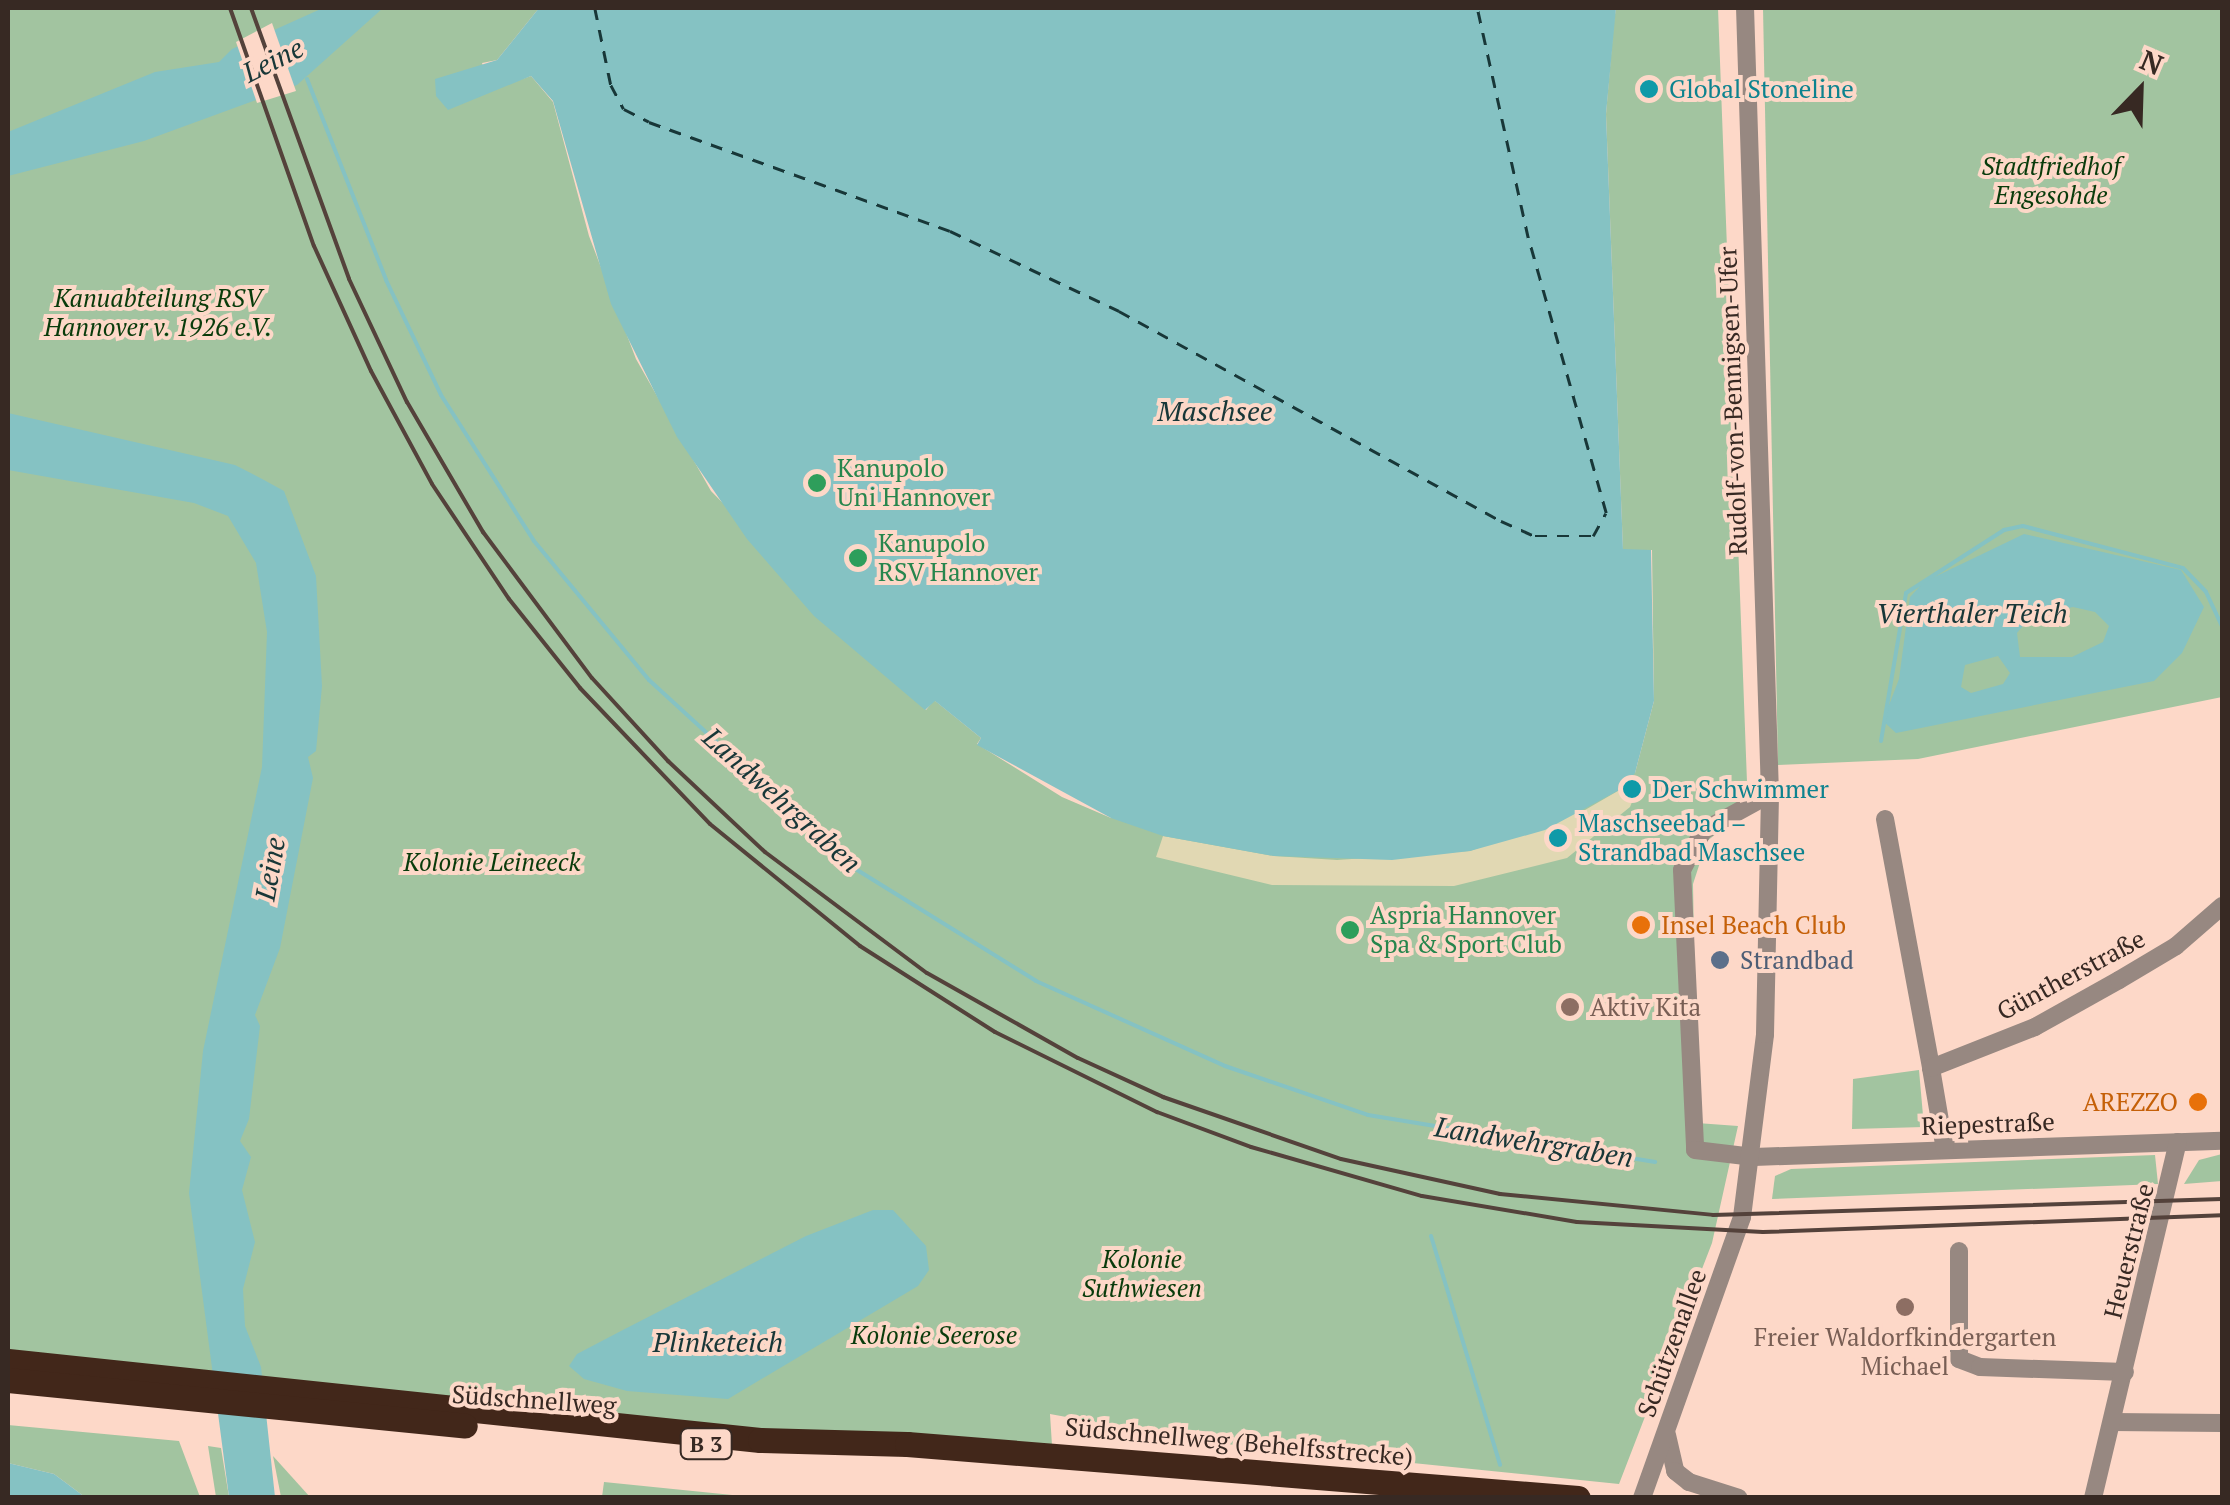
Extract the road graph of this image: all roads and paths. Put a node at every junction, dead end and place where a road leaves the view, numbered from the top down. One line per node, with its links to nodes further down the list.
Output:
1 (1745, 8): 2 (street, Rudolf-von-Bennigsen-Ufer)
2 (1761, 797): 9 (street, Rudolf-von-Bennigsen-Ufer); 9 (street)
3 (1885, 819): 5 (street)
4 (2222, 906): 5 (street, Güntherstraße)
5 (1931, 1068): 8 (street)
6 (2222, 1141): 7 (street, Riepestraße)
7 (2178, 1142): 8 (street, Riepestraße); 13 (street, Heuerstraße)
8 (1945, 1150): 9 (street, Riepestraße)
9 (1754, 1157): 10 (street, Rudolf-von-Bennigsen-Ufer)
10 (1745, 1204): 18 (street, Schützenallee)
11 (1959, 1251): 13 (street)
12 (8, 1361): 15 (highway, Südschnellweg / B 3)
13 (2125, 1372): 16 (street, Heuerstraße)
14 (8, 1380): 15 (highway, Südschnellweg / B 3)
15 (138, 1384): 19 (highway, Südschnellweg / B 3)
16 (2112, 1422): 17 (street); 26 (street, Heuerstraße)
17 (2222, 1423)
18 (1666, 1430): 24 (street, Schützenallee); 25 (street)
19 (1048, 1460): 20 (highway, Südschnellweg (Behelfsstrecke) / B 3); 21 (highway, Südschnellweg (Behelfsstrecke) / B 3)
20 (1211, 1468): 21 (highway, Südschnellweg (Behelfsstrecke) / B 3); 23 (highway)
21 (1430, 1494): 22 (highway, B 3)
22 (1578, 1498)
23 (1595, 1498)
24 (1642, 1498)
25 (1739, 1498)
26 (2094, 1498)

